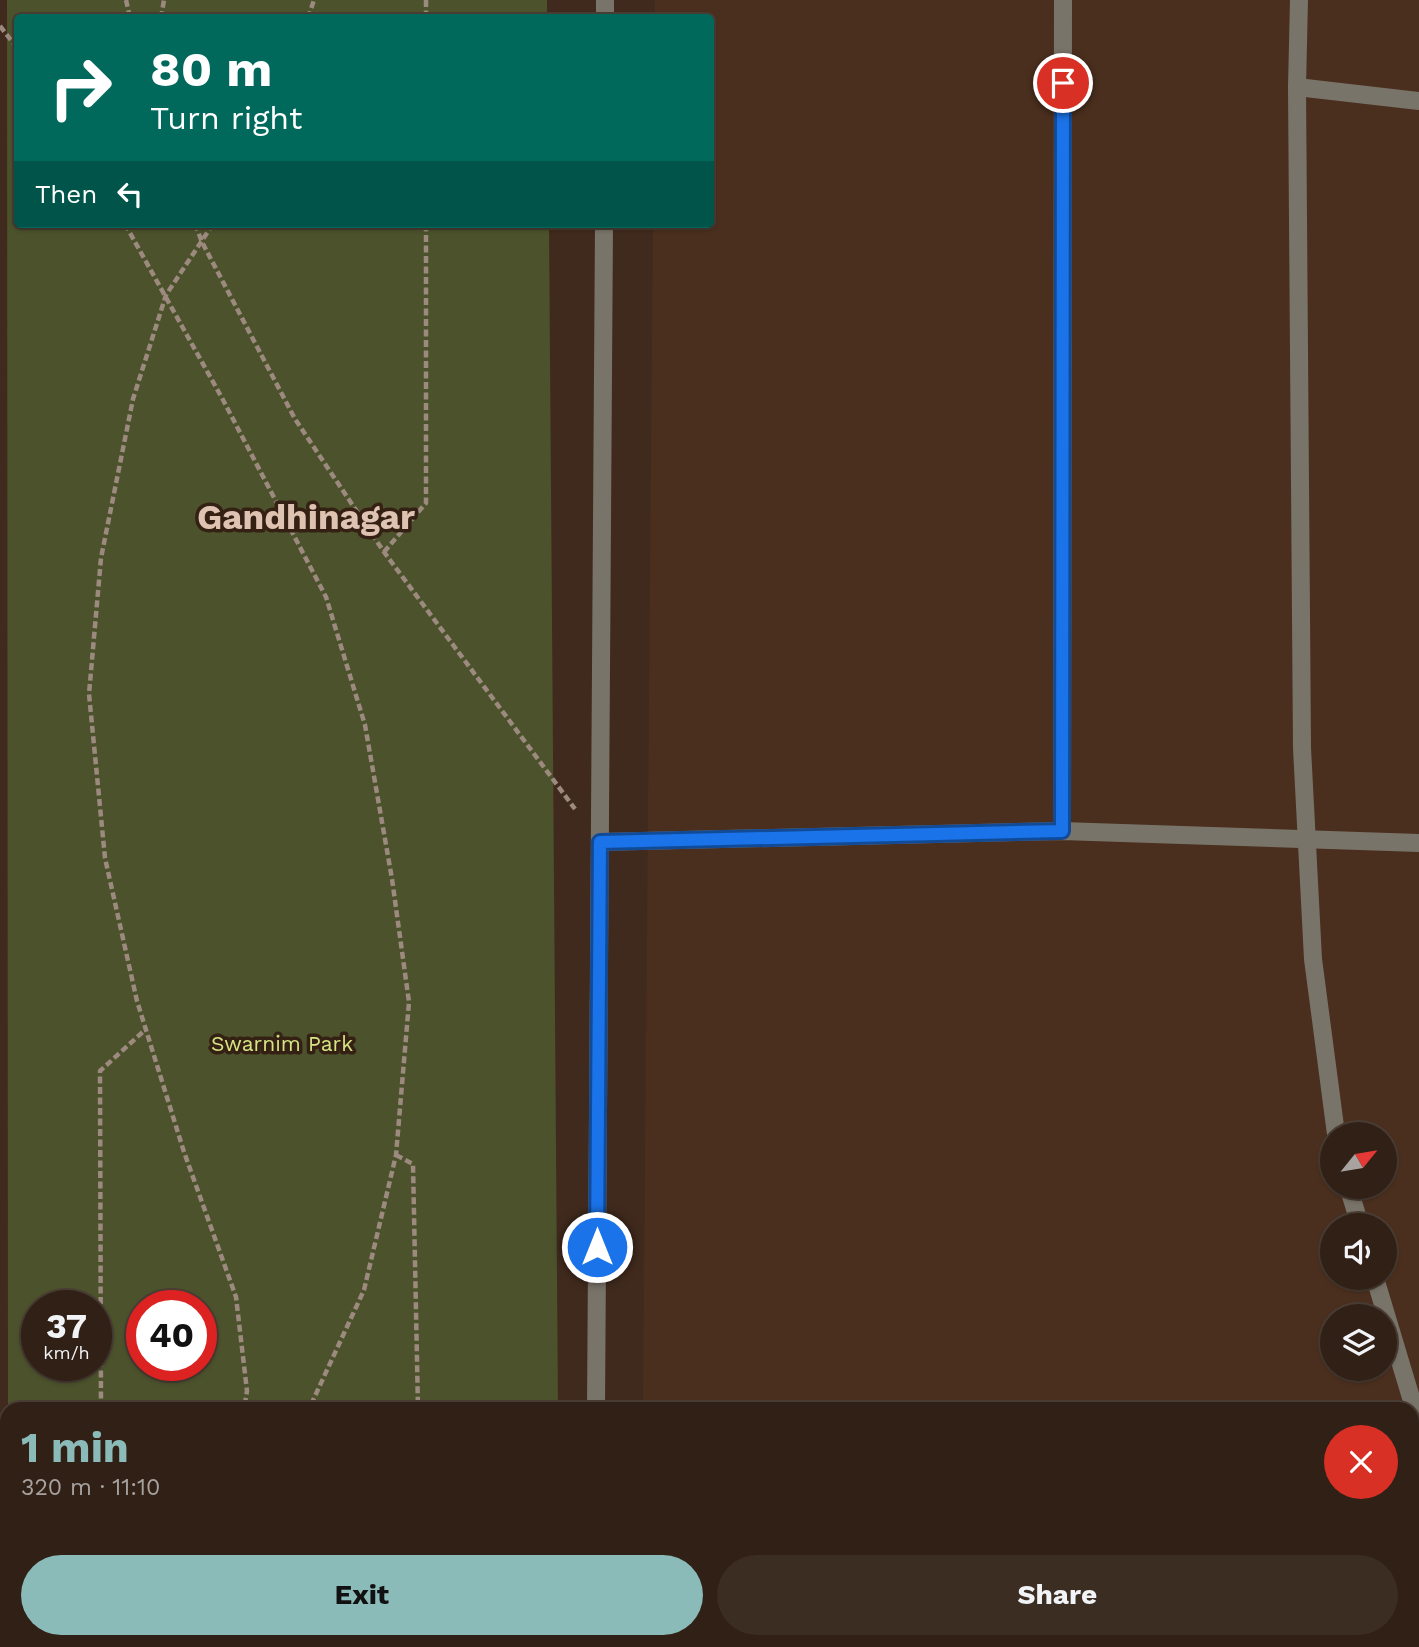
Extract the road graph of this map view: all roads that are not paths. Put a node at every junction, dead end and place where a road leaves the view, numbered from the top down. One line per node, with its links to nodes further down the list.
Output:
1 (1063, 0): 6 (street)
2 (1299, 0): 3 (street)
3 (1297, 88): 4 (street); 7 (street)
4 (1419, 101)
5 (604, 228): 8 (street)
6 (1062, 831): 7 (street); 8 (street)
7 (1306, 840): 9 (street); 10 (street)
8 (600, 842): 12 (street)
9 (1419, 843)
10 (1334, 1122)
11 (1379, 1290): 13 (street)
12 (596, 1402)
13 (1412, 1402)

